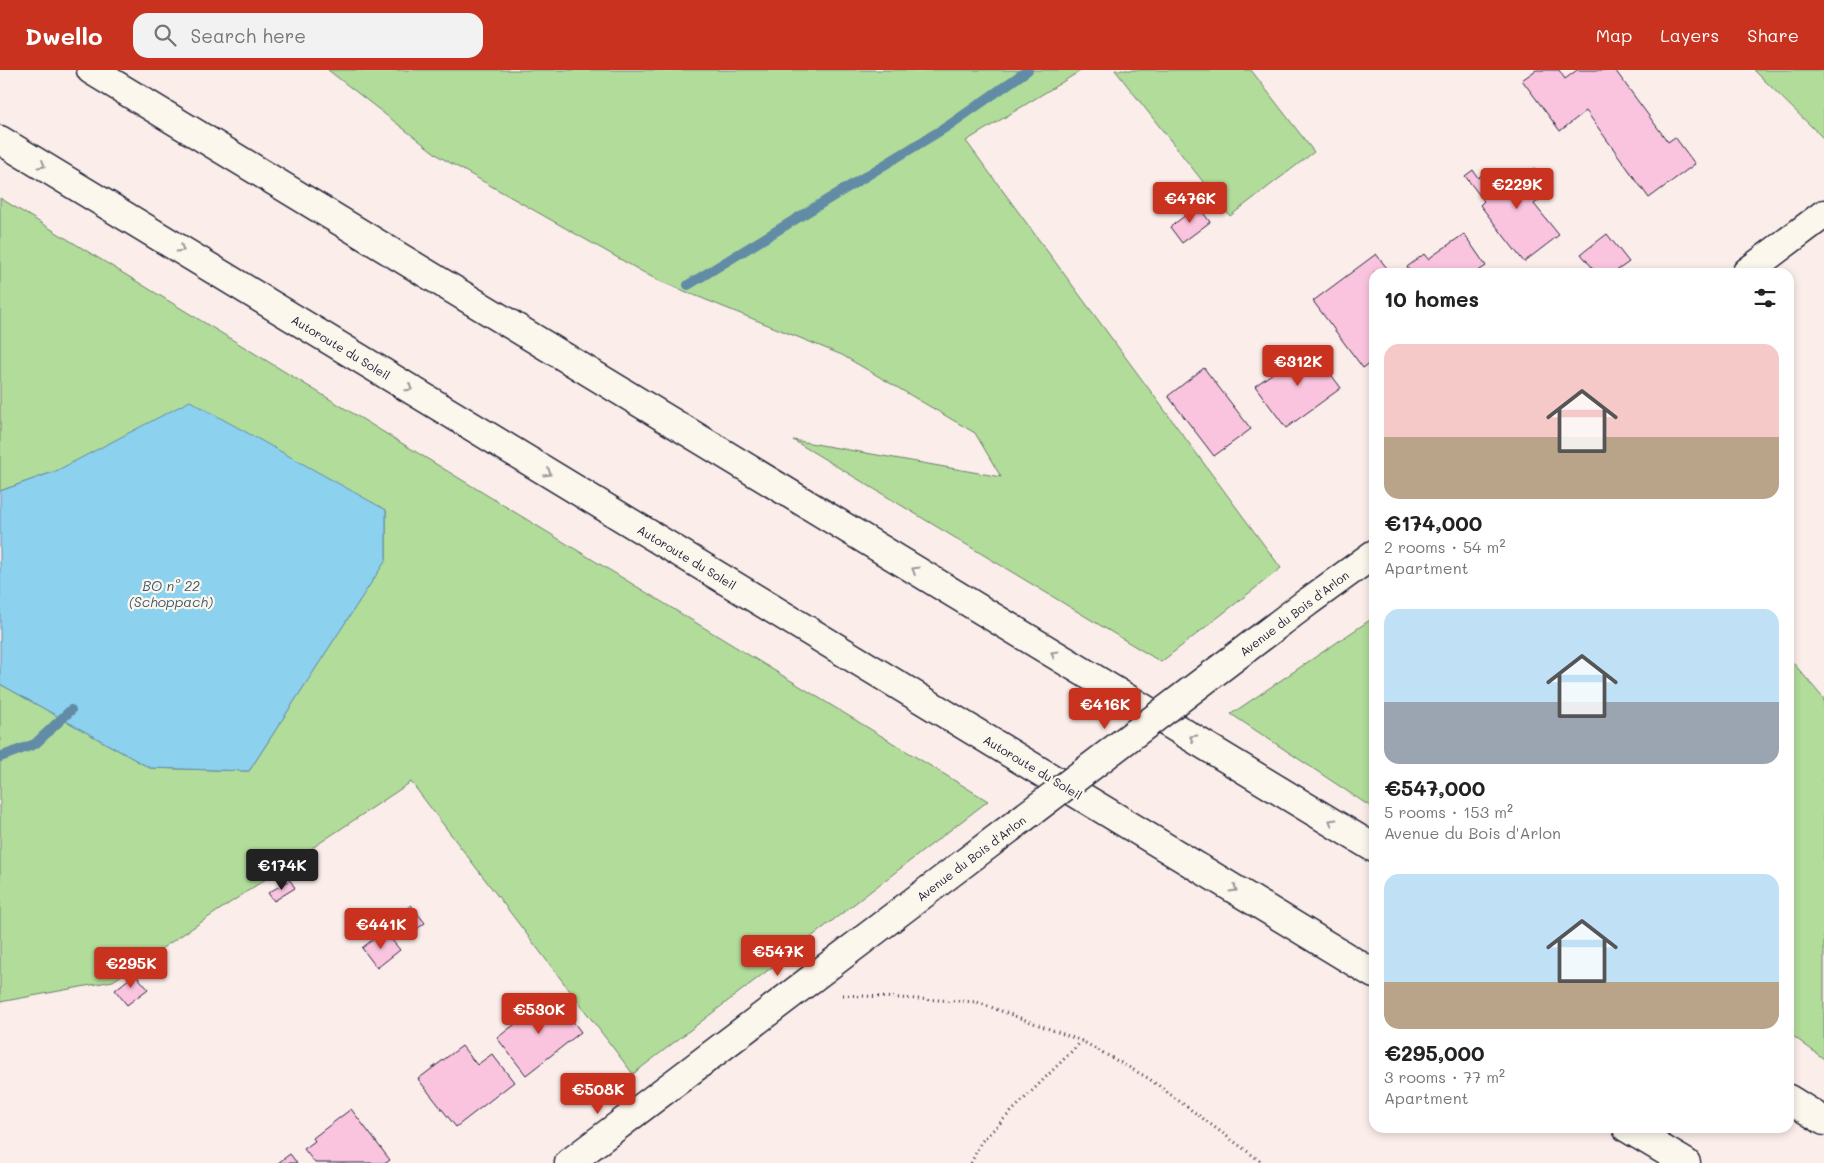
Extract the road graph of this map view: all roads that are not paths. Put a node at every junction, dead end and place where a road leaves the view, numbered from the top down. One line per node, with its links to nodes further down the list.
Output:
1 (91, 70): 6 (main road, one-way to 1)
2 (0, 140): 7 (main road, Autoroute du Soleil, one-way to 7)
3 (1824, 214): 4 (main road)
4 (1752, 268)
5 (1369, 558): 11 (main road, Avenue du Bois d'Arlon, bridge)
6 (1369, 845)
7 (1369, 971)
8 (1794, 1102): 9 (main road)
9 (1824, 1121)
10 (1636, 1133): 12 (main road)
11 (569, 1163)
12 (1686, 1163)

